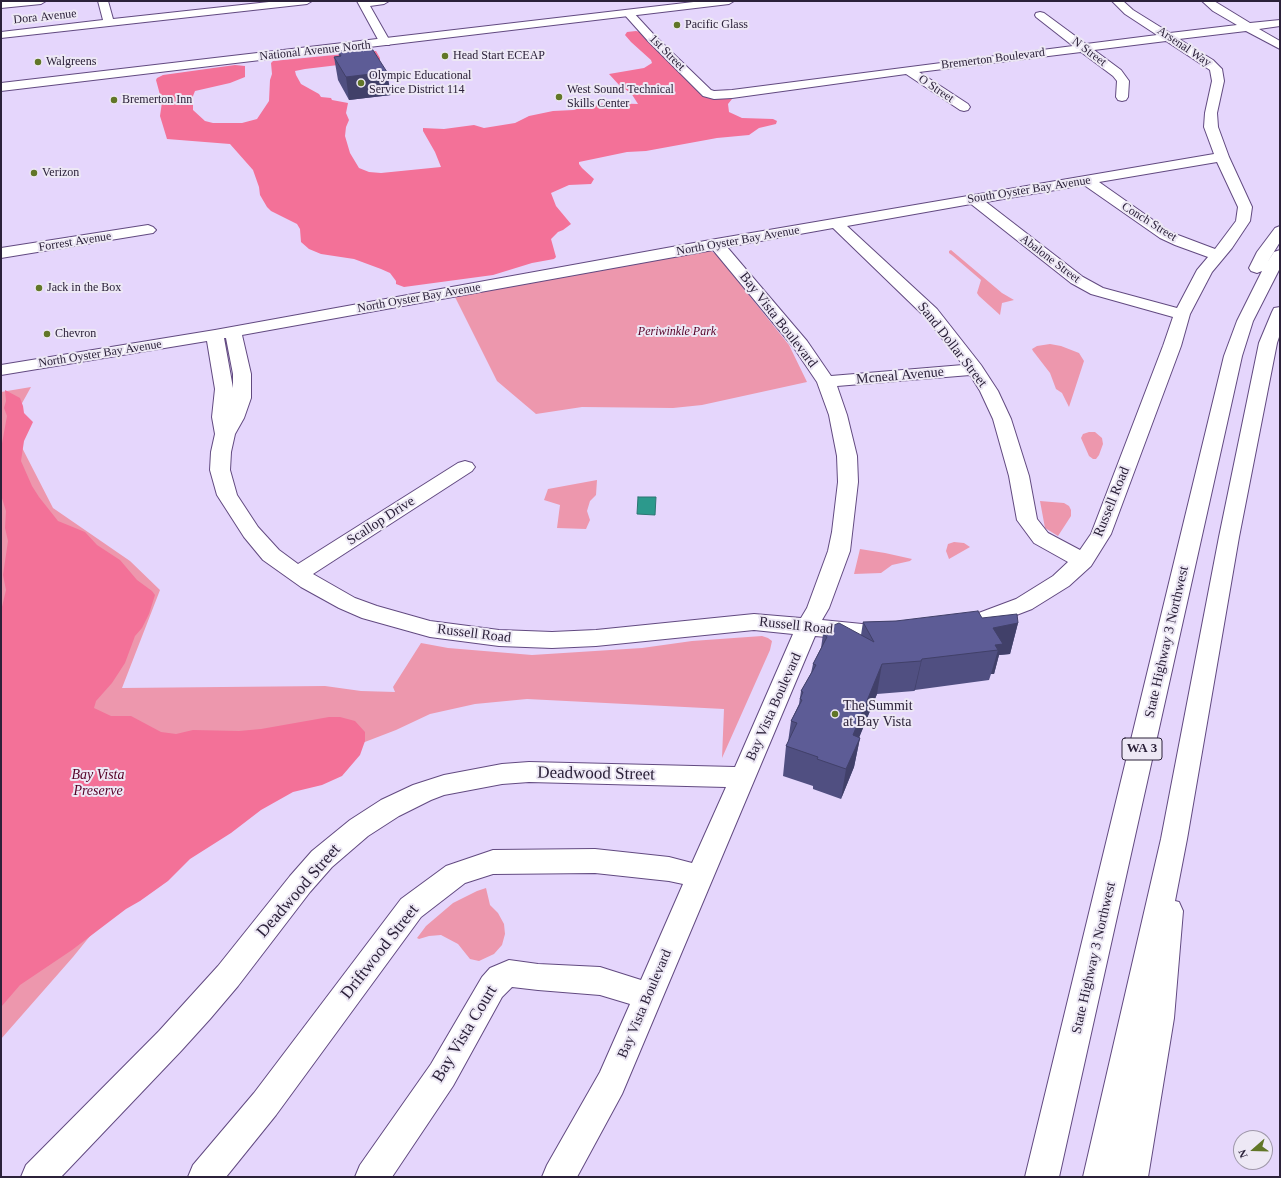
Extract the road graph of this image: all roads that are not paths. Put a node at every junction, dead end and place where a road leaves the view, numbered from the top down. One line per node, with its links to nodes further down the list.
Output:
1 (41, 1): 9 (main road)
2 (103, 1): 12 (main road)
3 (308, 1): 12 (main road, Dora Avenue)
4 (384, 1): 8 (main road)
5 (729, 1): 10 (main road, National Avenue North)
6 (1117, 1): 16 (main road, Arsenal Way)
7 (1206, 1): 14 (main road)
8 (363, 2): 17 (main road)
9 (1, 5)
10 (628, 13): 17 (main road, National Avenue North); 22 (main road, 1st Street)
11 (1040, 15): 19 (main road, N Street)
12 (109, 23): 15 (main road, Dora Avenue)
13 (1280, 23): 14 (main road, Bremerton Boulevard)
14 (1249, 27): 16 (main road, Bremerton Boulevard); 18 (main road)
15 (1, 35)
16 (1170, 38): 19 (main road, Bremerton Boulevard); 25 (main road, Arsenal Way)
17 (385, 43): 21 (main road, National Avenue North)
18 (1280, 46)
19 (1084, 48): 20 (main road, Bremerton Boulevard); 23 (main road, N Street)
20 (908, 70): 22 (main road, Bremerton Boulevard); 24 (main road, O Street)
21 (5, 87)
22 (707, 93)
23 (1122, 97)
24 (964, 108)
25 (1222, 157): 26 (main road, South Oyster Bay Avenue); 33 (main road, Russell Road)
26 (1086, 180): 27 (main road, South Oyster Bay Avenue); 33 (main road, Conch Street)
27 (973, 199): 28 (main road, South Oyster Bay Avenue); 36 (main road, Abalone Street)
28 (836, 223): 31 (main road, North Oyster Bay Avenue); 40 (main road, Sand Dollar Street)
29 (148, 230): 32 (main road, Forrest Avenue)
30 (1280, 231): 37 (main road)
31 (716, 244): 38 (main road, North Oyster Bay Avenue); 42 (main road, Bay Vista Boulevard)
32 (1, 253)
33 (1218, 255): 36 (main road, Russell Road)
34 (1280, 255): 37 (main road, State Highway 3 Northwest / WA 3)
35 (1280, 312): 51 (main road)
36 (1182, 314): 45 (main road, Russell Road)
37 (1244, 321): 58 (main road, State Highway 3 Northwest / WA 3)
38 (233, 332): 39 (main road, North Oyster Bay Avenue); 43 (main road, Russell Road)
39 (215, 335): 41 (main road, North Oyster Bay Avenue); 43 (main road, Russell Road)
40 (975, 369): 42 (main road, Mcneal Avenue); 45 (main road, Sand Dollar Street)
41 (1, 370)
42 (826, 382): 47 (main road, Bay Vista Boulevard)
43 (225, 434): 46 (main road, Russell Road)
44 (465, 467): 46 (main road, Scallop Drive)
45 (1083, 561): 48 (main road, Russell Road)
46 (297, 574): 47 (main road, Russell Road)
47 (808, 626): 49 (main road, Russell Road); 50 (main road, Bay Vista Boulevard)
48 (946, 628)
49 (914, 632)
50 (743, 777): 52 (main road, Bay Vista Boulevard); 54 (main road, Deadwood Street)
51 (1174, 839): 59 (main road); 60 (main road)
52 (700, 877): 53 (main road, Bay Vista Boulevard); 55 (main road, Driftwood Street)
53 (648, 996): 56 (main road, Bay Vista Court); 57 (main road, Bay Vista Boulevard)
54 (38, 1177)
55 (205, 1177)
56 (372, 1177)
57 (559, 1177)
58 (1042, 1177)
59 (1100, 1177)
60 (1131, 1177)

